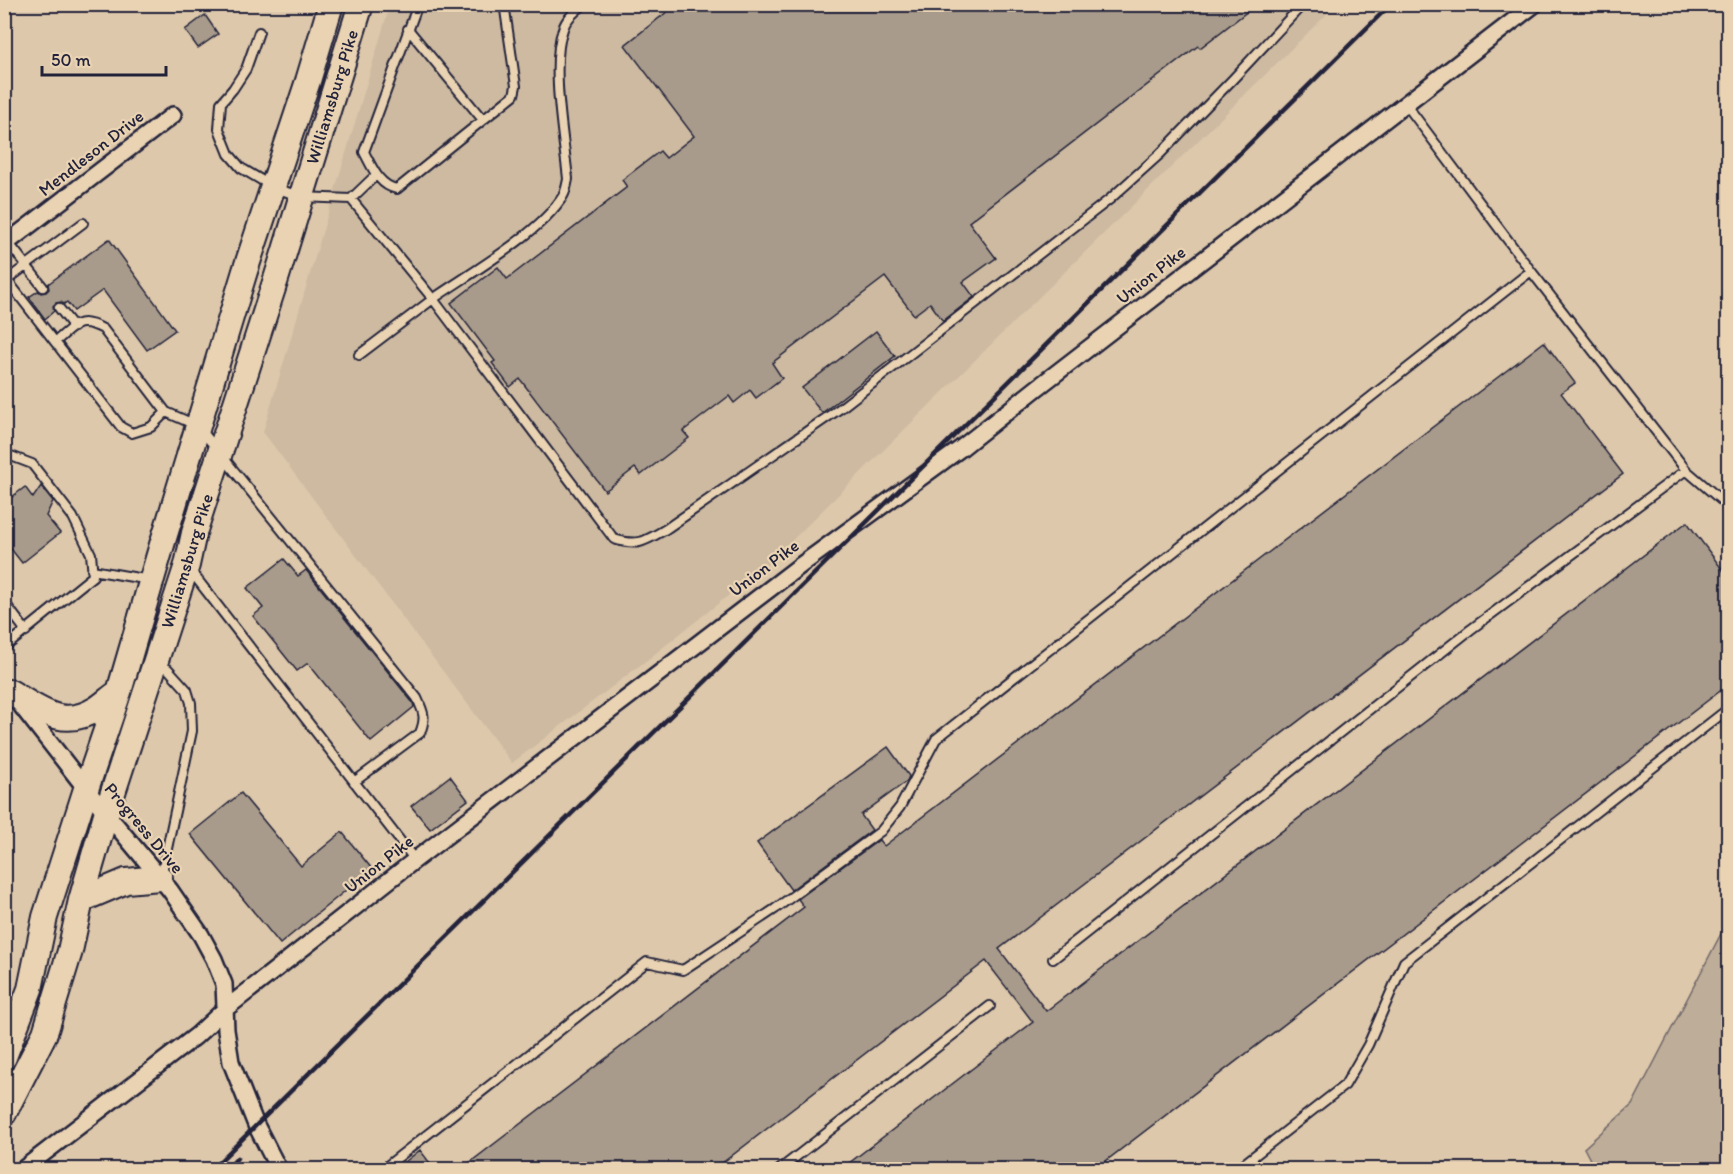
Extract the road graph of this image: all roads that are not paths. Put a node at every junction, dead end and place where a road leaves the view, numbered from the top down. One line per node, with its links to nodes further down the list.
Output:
1 (331, 4): 14 (main road, Williamsburg Pike)
2 (361, 4): 15 (main road, Williamsburg Pike)
3 (418, 4): 8 (lane)
4 (508, 4): 12 (lane)
5 (584, 4): 22 (lane)
6 (1303, 4): 22 (lane)
7 (1535, 4): 10 (street, Union Pike)
8 (408, 29): 12 (lane); 13 (lane)
9 (259, 32): 14 (lane)
10 (1405, 103): 20 (lane); 46 (street, Union Pike)
11 (173, 115): 18 (street, Mendleson Drive)
12 (483, 120): 13 (lane)
13 (376, 176): 16 (lane)
14 (273, 187): 15 (lane); 28 (main road, Williamsburg Pike)
15 (301, 197): 16 (lane); 29 (main road, Williamsburg Pike)
16 (351, 199): 22 (lane)
17 (83, 223): 19 (lane)
18 (6, 243): 19 (lane)
19 (26, 266): 21 (lane); 25 (lane)
20 (1531, 271): 31 (lane); 56 (lane)
21 (43, 288)
22 (433, 299): 26 (lane)
23 (59, 308): 24 (lane)
24 (74, 327): 25 (lane); 27 (lane)
25 (55, 342): 27 (lane)
26 (359, 355)
27 (166, 412): 28 (lane)
28 (198, 426): 29 (lane); 35 (main road, Williamsburg Pike)
29 (220, 452): 33 (main road, Williamsburg Pike); 43 (lane)
30 (4, 457): 34 (lane)
31 (1686, 470): 32 (lane); 49 (lane)
32 (1728, 506)
33 (187, 565): 39 (main road, Williamsburg Pike); 43 (lane)
34 (92, 570): 35 (lane); 37 (lane)
35 (151, 581): 41 (main road, Williamsburg Pike)
36 (4, 602): 37 (lane)
37 (26, 631): 38 (lane)
38 (4, 648)
39 (155, 663): 45 (main road, Williamsburg Pike); 47 (lane)
40 (7, 688): 41 (main road); 44 (street, Progress Drive)
41 (119, 692): 44 (main road, Williamsburg Pike)
42 (1728, 709): 58 (lane)
43 (354, 782): 46 (lane)
44 (86, 789): 45 (street, Progress Drive); 52 (main road, Williamsburg Pike)
45 (106, 814): 47 (street, Progress Drive); 48 (main road, Williamsburg Pike)
46 (415, 860): 51 (street, Union Pike)
47 (160, 878): 48 (main road); 51 (street, Progress Drive)
48 (81, 900): 53 (main road, Williamsburg Pike)
49 (1053, 958)
50 (990, 1006): 57 (lane)
51 (225, 1010): 54 (street, Union Pike); 55 (street, Progress Drive)
52 (4, 1057)
53 (4, 1113)
54 (22, 1170)
55 (279, 1170)
56 (382, 1170)
57 (778, 1170)
58 (1236, 1170)

